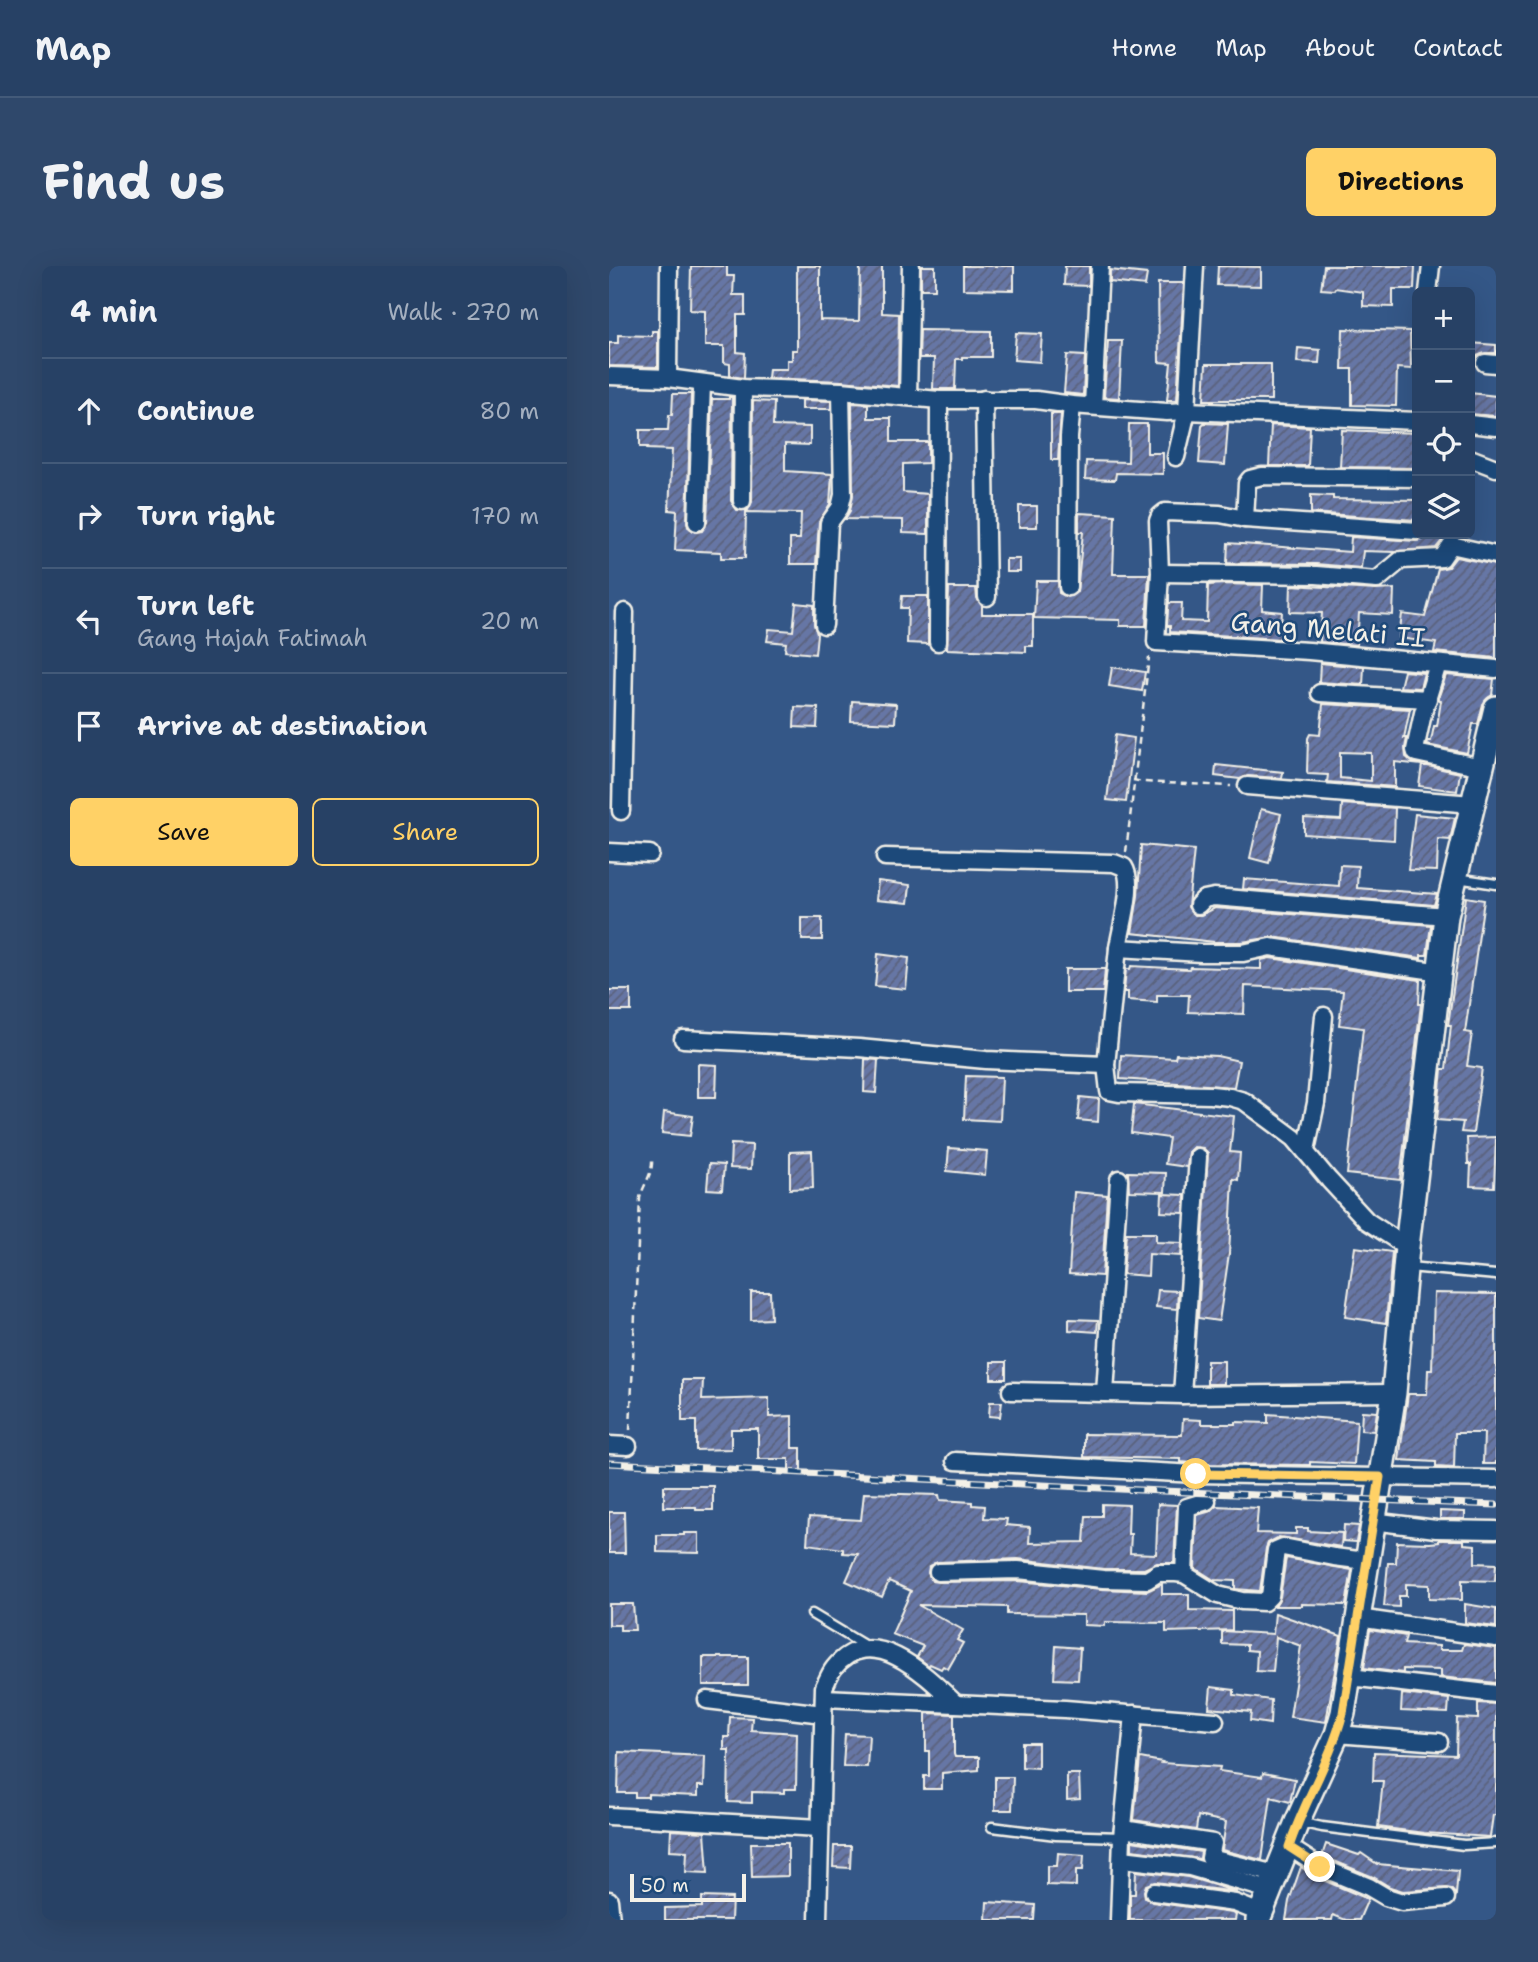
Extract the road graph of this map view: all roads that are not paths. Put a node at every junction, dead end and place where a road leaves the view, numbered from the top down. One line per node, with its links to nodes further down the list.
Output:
1 (669, 266): 8 (street)
2 (911, 266): 12 (street)
3 (1100, 266): 16 (street)
4 (1195, 266): 17 (street)
5 (1431, 266): 6 (street)
6 (1429, 287)
7 (609, 376): 8 (street)
8 (668, 378): 9 (street)
9 (702, 384): 10 (street); 27 (street)
10 (743, 388): 11 (street); 25 (street)
11 (841, 391): 12 (street); 34 (street)
12 (908, 396): 14 (street)
13 (984, 399): 14 (street); 15 (street); 32 (street)
14 (939, 400): 35 (street)
15 (1072, 405): 16 (street); 31 (street)
16 (1093, 406): 17 (street)
17 (1188, 411): 18 (street); 21 (street)
18 (1412, 421)
19 (1475, 425): 20 (street)
20 (1496, 427)
21 (1176, 457)
22 (1475, 460): 23 (street)
23 (1496, 468)
24 (1412, 478): 26 (street)
25 (742, 502)
26 (1245, 519): 28 (street); 30 (street)
27 (697, 522)
28 (1412, 531)
29 (1496, 555): 30 (street)
30 (1160, 573): 36 (street, Gang Melati II)
31 (1068, 587)
32 (987, 597)
33 (625, 612): 41 (street)
34 (824, 625)
35 (938, 642)
36 (1438, 664): 37 (street, Gang Melati II); 39 (street)
37 (1496, 669)
38 (1321, 693): 39 (street)
39 (1428, 699): 42 (street)
40 (1496, 708): 42 (street)
41 (616, 718): 45 (street)
42 (1482, 767): 44 (street)
43 (1247, 786): 44 (street)
44 (1473, 804): 49 (street)
45 (621, 811)
46 (609, 852): 47 (street)
47 (650, 854)
48 (885, 857): 53 (street)
49 (1454, 878): 50 (lane); 52 (street)
50 (1496, 884)
51 (1198, 905): 52 (street)
52 (1446, 916): 54 (street)
53 (1118, 948): 54 (street); 57 (street)
54 (1441, 972): 61 (street)
55 (1324, 1016): 58 (street)
56 (683, 1040): 57 (street)
57 (1106, 1065): 58 (street)
58 (1306, 1150): 61 (street)
59 (1198, 1157): 66 (street)
60 (1119, 1179): 64 (street)
61 (1407, 1257): 62 (lane); 65 (street)
62 (1496, 1275)
63 (1011, 1391): 64 (street)
64 (1105, 1393): 66 (street)
65 (1394, 1393): 66 (street); 70 (street)
66 (1182, 1395)
67 (609, 1445): 68 (street)
68 (628, 1446)
69 (955, 1461): 70 (street)
70 (1380, 1477): 71 (street); 73 (street)
71 (1496, 1479)
72 (1206, 1501): 77 (street)
73 (1373, 1521): 74 (street); 75 (street)
74 (1496, 1530)
75 (1366, 1561): 77 (street); 79 (street)
76 (938, 1572): 77 (street)
77 (1184, 1574)
78 (812, 1614): 81 (lane)
79 (1358, 1618): 80 (street); 82 (street)
80 (1496, 1638)
81 (870, 1648): 85 (street); 86 (street)
82 (1350, 1677): 83 (street); 89 (street)
83 (1496, 1694)
84 (707, 1700): 86 (street)
85 (956, 1704): 86 (street); 87 (street)
86 (824, 1706): 94 (street)
87 (1135, 1714): 88 (street); 95 (street)
88 (1215, 1721)
89 (1338, 1734): 90 (street); 92 (street)
90 (1439, 1742)
91 (609, 1816): 94 (street)
92 (1297, 1822): 96 (lane); 97 (street)
93 (992, 1827): 95 (lane)
94 (819, 1828): 106 (street)
95 (1123, 1833): 98 (street); 99 (street)
96 (1496, 1843)
97 (1289, 1847): 100 (street); 102 (street)
98 (1122, 1859): 99 (street); 107 (street)
99 (1209, 1865): 100 (street)
100 (1272, 1882): 104 (street)
101 (1154, 1892): 104 (street)
102 (1446, 1898)
103 (609, 1900): 105 (street)
104 (1259, 1916)
105 (611, 1920)
106 (818, 1920)
107 (1119, 1920)

